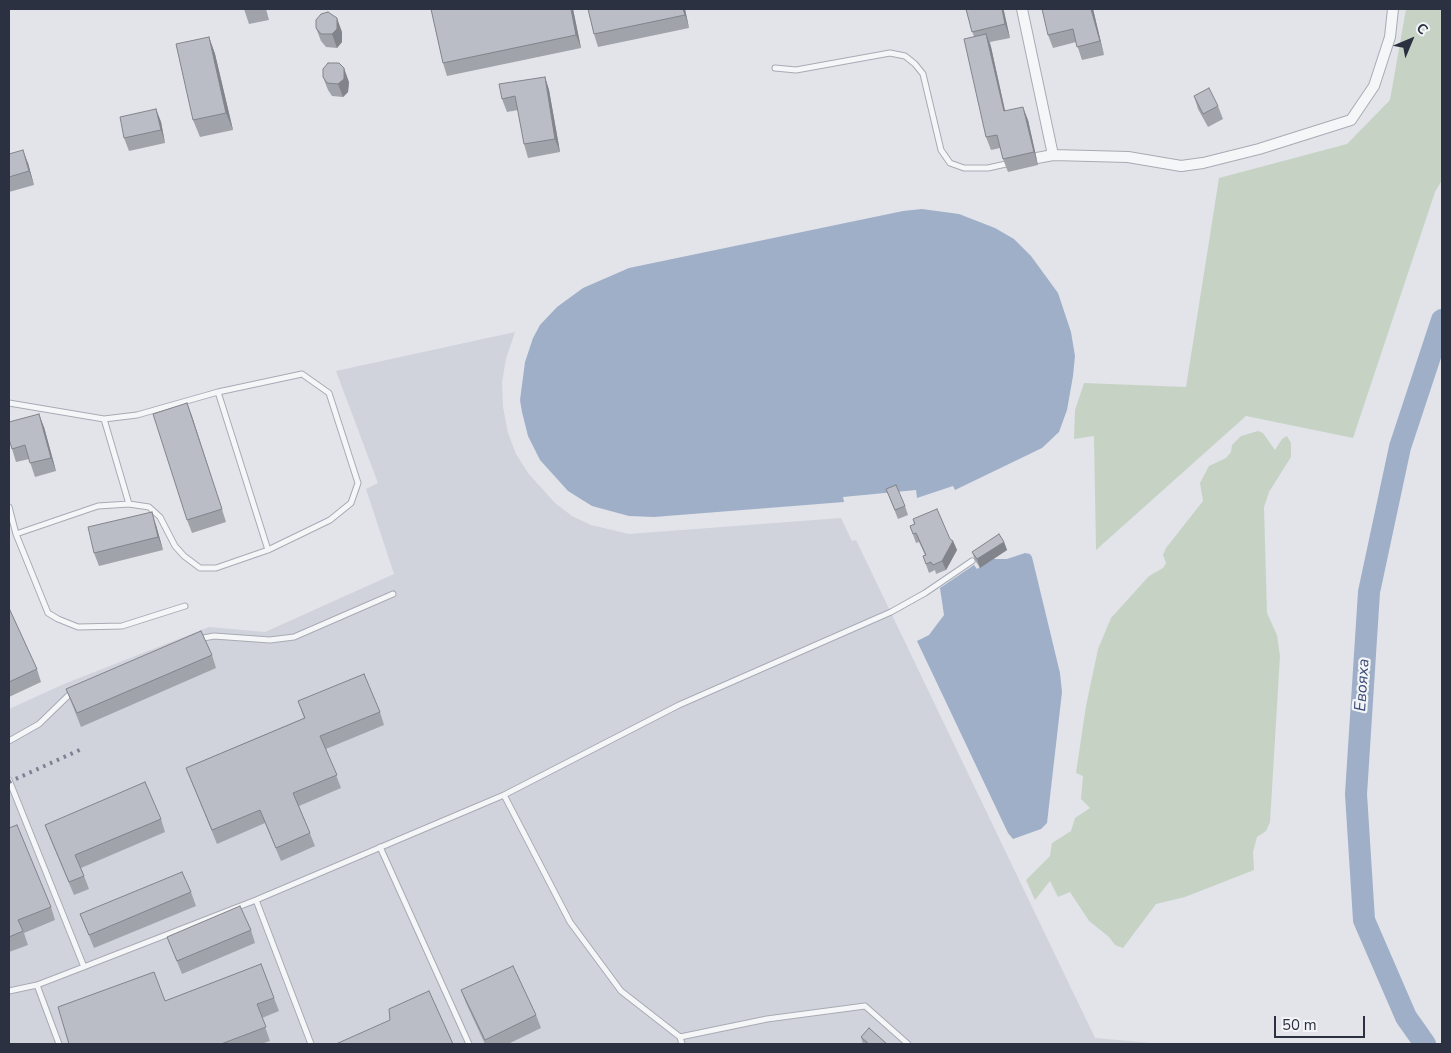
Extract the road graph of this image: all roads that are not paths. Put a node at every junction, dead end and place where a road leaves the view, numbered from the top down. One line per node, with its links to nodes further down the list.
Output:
1 (1022, 9): 4 (street)
2 (1393, 9): 4 (street)
3 (775, 68): 6 (lane)
4 (1054, 154): 5 (street)
5 (1037, 158)
6 (1006, 164)
7 (218, 392): 9 (lane); 13 (lane); 13 (lane)
8 (9, 403): 9 (lane)
9 (104, 420): 10 (lane)
10 (129, 504): 12 (lane); 13 (lane)
11 (9, 507): 12 (lane)
12 (16, 534): 16 (lane)
13 (268, 550)
14 (972, 560): 21 (lane)
15 (394, 594): 17 (lane)
16 (185, 606)
17 (192, 641)
18 (77, 689): 19 (lane)
19 (9, 741)
20 (9, 780): 24 (lane)
21 (504, 795): 22 (lane); 27 (lane)
22 (380, 847): 23 (lane); 30 (lane)
23 (256, 900): 24 (lane); 29 (lane)
24 (84, 967): 25 (lane)
25 (37, 985): 26 (lane); 28 (lane)
26 (9, 991)
27 (680, 1037): 31 (lane); 32 (lane)
28 (59, 1044)
29 (311, 1044)
30 (469, 1044)
31 (682, 1044)
32 (908, 1044)

